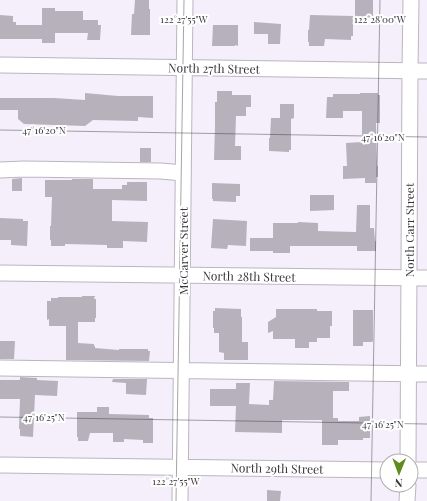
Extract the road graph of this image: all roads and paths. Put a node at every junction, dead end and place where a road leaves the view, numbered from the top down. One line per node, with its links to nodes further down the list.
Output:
1 (186, 0): 4 (street, McCarver Street)
2 (411, 0): 5 (street, North Carr Street)
3 (0, 65): 4 (street, North 27th Street)
4 (185, 68): 5 (street, North 27th Street); 8 (street, McCarver Street)
5 (410, 71): 6 (street, North 27th Street); 11 (street, North Carr Street)
6 (427, 71)
7 (0, 170): 8 (street)
8 (184, 173): 10 (street, McCarver Street)
9 (0, 273): 10 (street, North 28th Street)
10 (183, 275): 11 (street, North 28th Street); 14 (street, McCarver Street)
11 (409, 278): 12 (street, North 28th Street); 15 (street, North Carr Street)
12 (427, 278)
13 (0, 368): 14 (street)
14 (182, 370): 15 (street); 19 (street, McCarver Street)
15 (408, 374): 16 (street); 17 (street, North Carr Street)
16 (427, 374)
17 (408, 453)
18 (0, 465): 19 (street, North 29th Street)
19 (181, 467): 20 (street, North 29th Street); 21 (street, McCarver Street)
20 (379, 470)
21 (180, 501)

